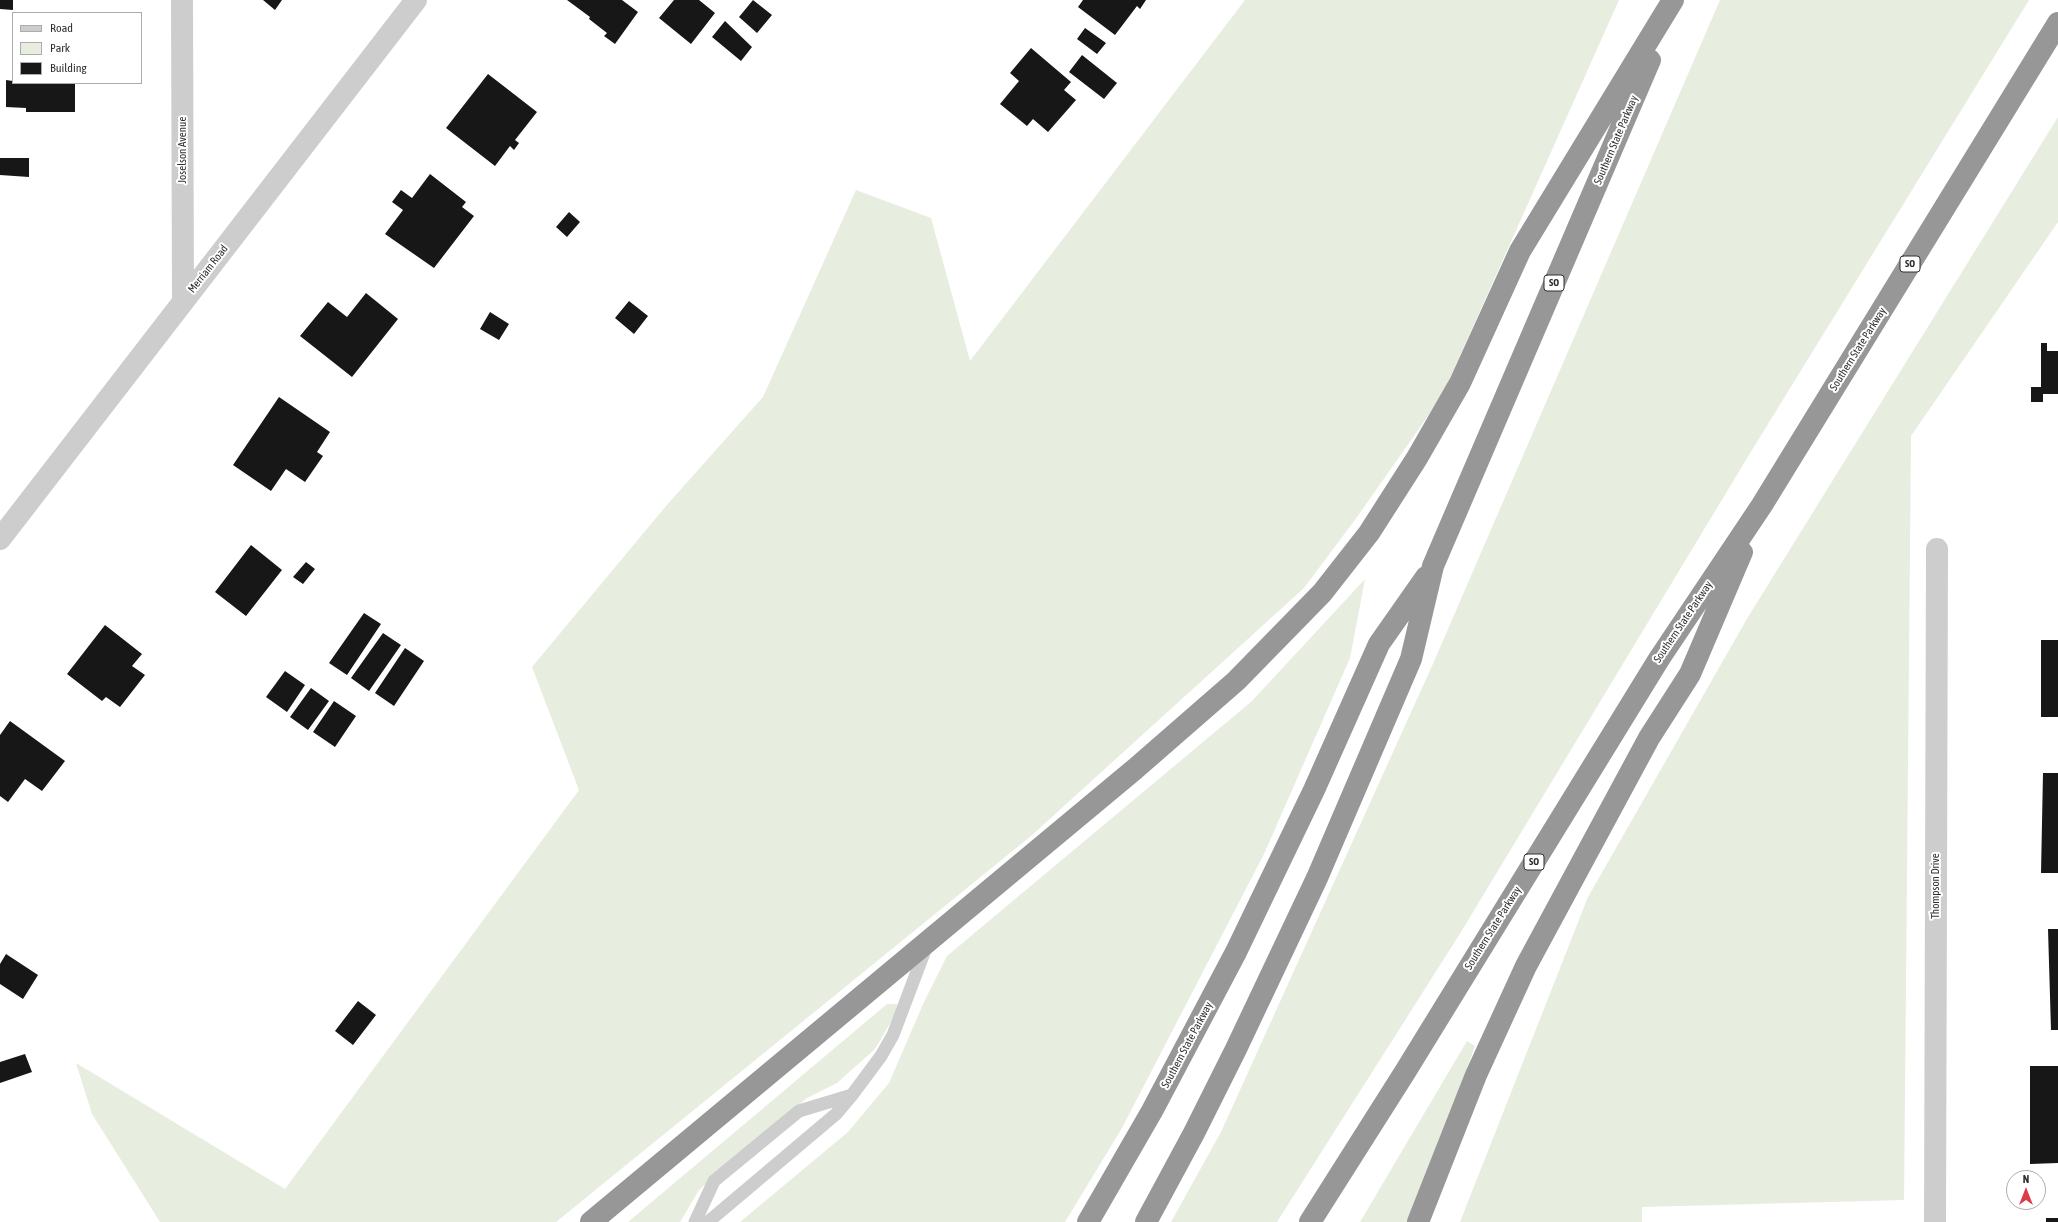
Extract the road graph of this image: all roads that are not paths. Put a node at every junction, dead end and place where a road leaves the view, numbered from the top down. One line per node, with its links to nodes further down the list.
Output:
1 (182, 0): 5 (street, Joselson Avenue)
2 (416, 0): 5 (street, Merriam Road)
3 (1674, 0): 9 (highway, Southern State Parkway / SO); 10 (highway)
4 (2058, 23): 6 (highway, Southern State Parkway / SO)
5 (183, 301): 7 (street, Merriam Road)
6 (1762, 505): 17 (highway, Southern State Parkway / SO); 18 (highway)
7 (0, 538)
8 (1937, 549): 19 (street, Thompson Drive)
9 (1434, 566): 15 (highway, Southern State Parkway / SO); 16 (highway, Southern State Parkway / SO)
10 (929, 940): 11 (lane); 12 (highway)
11 (852, 1096): 13 (lane); 14 (lane)
12 (591, 1222)
13 (695, 1222)
14 (708, 1222)
15 (1088, 1222)
16 (1146, 1222)
17 (1310, 1222)
18 (1418, 1222)
19 (1935, 1222)

